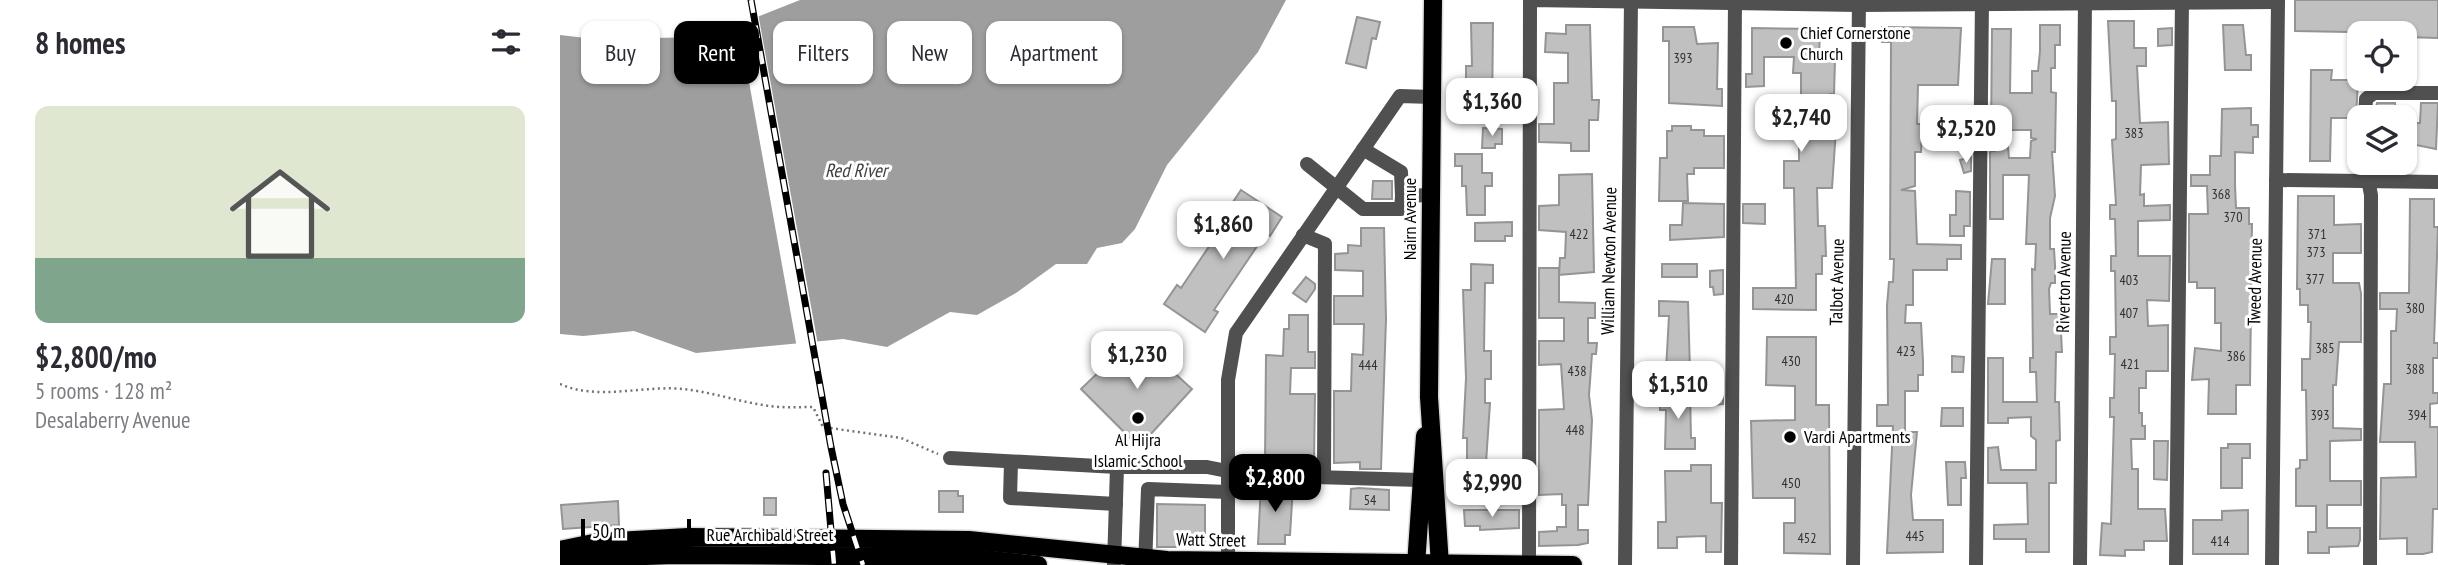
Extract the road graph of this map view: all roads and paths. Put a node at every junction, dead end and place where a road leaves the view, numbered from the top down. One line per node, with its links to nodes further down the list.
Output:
1 (1433, 0): 11 (main road, Nairn Avenue)
2 (1530, 0): 3 (street); 43 (street)
3 (1631, 1): 6 (street); 46 (street, William Newton Avenue)
4 (2182, 1): 5 (street); 9 (street); 51 (street)
5 (2278, 1): 16 (street, Tweed Avenue)
6 (1735, 2): 7 (street); 47 (street)
7 (1859, 2): 8 (street); 48 (street, Talbot Avenue)
8 (1982, 2): 9 (street); 49 (street)
9 (2085, 2): 50 (street, Riverton Avenue)
10 (2438, 93): 12 (street)
11 (1432, 97): 13 (street); 20 (main road, Nairn Avenue)
12 (2366, 105)
13 (1363, 149): 19 (street); 21 (street)
14 (1307, 164): 19 (street)
15 (2368, 175): 17 (street)
16 (2276, 180): 17 (street); 52 (street, Tweed Avenue)
17 (2369, 180): 18 (street); 53 (street)
18 (2438, 182)
19 (1336, 187): 21 (street); 22 (street)
20 (1431, 195): 21 (street); 24 (main road, Nairn Avenue)
21 (1402, 196)
22 (1303, 235): 29 (street); 30 (street)
23 (560, 384): 25 (path)
24 (1429, 397): 31 (main road, Nairn Avenue); 40 (main road, Nairn Avenue)
25 (946, 457): 26 (street)
26 (1011, 462): 27 (street); 34 (street)
27 (1118, 467): 28 (street); 34 (street)
28 (1149, 467): 29 (street); 32 (street)
29 (1228, 471): 30 (street); 33 (street)
30 (1324, 476): 31 (street)
31 (1420, 480): 42 (main road, Nairn Avenue)
32 (1148, 489): 33 (street); 39 (street)
33 (1228, 492): 41 (street)
34 (1116, 504): 38 (street)
35 (852, 548): 36 (main road, Rue Archibald Street); 37 (main road, Rue Archibald Street); 38 (main road, Watt Street); 44 (main road)
36 (560, 550)
37 (560, 559)
38 (1114, 560): 39 (main road, Watt Street)
39 (1146, 561): 41 (main road, Watt Street)
40 (1440, 563): 42 (main road, Watt Street); 43 (main road, Watt Street)
41 (1228, 564): 42 (main road, Watt Street)
42 (1416, 564)
43 (1529, 564): 45 (main road, Watt Street)
44 (1038, 565)
45 (1573, 565)
46 (1625, 565)
47 (1731, 565)
48 (1853, 565)
49 (1976, 565)
50 (2080, 565)
51 (2176, 565)
52 (2272, 565)
53 (2370, 565)

